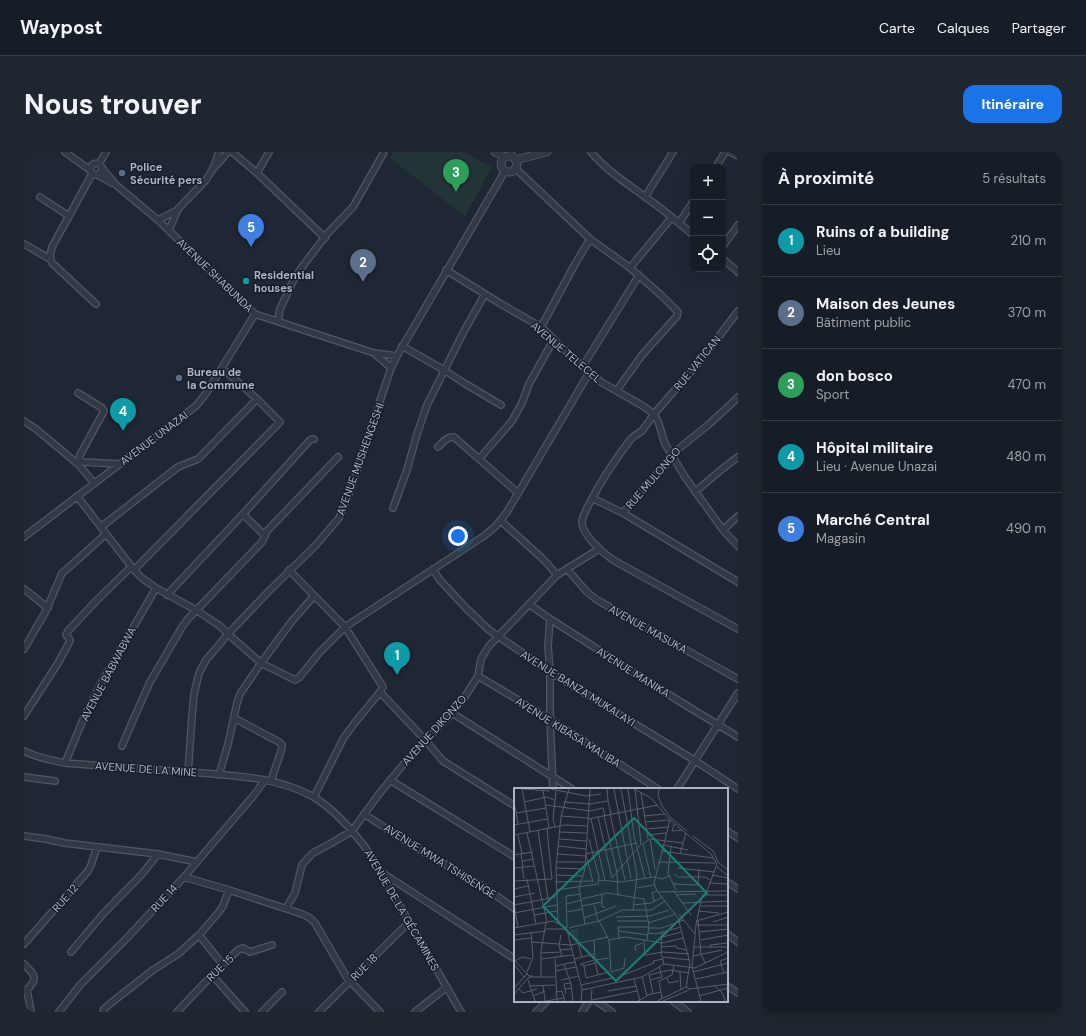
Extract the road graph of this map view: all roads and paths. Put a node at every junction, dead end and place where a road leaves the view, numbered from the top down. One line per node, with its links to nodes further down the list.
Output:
1 (65, 152): 15 (street)
2 (106, 152): 17 (street)
3 (219, 152): 19 (street)
4 (228, 152): 19 (street); 22 (street)
5 (269, 152): 22 (street)
6 (384, 152): 35 (street)
7 (496, 152): 13 (street)
8 (547, 152): 13 (street)
9 (591, 152): 25 (street)
10 (673, 152): 25 (street)
11 (726, 152): 16 (street)
12 (730, 152): 14 (street)
13 (510, 156): 18 (street); 20 (street)
14 (738, 156)
15 (76, 159): 17 (street); 21 (street)
16 (718, 164)
17 (98, 165): 21 (street); 21 (street); 23 (street)
18 (515, 168): 20 (street); 36 (street)
19 (212, 170): 27 (street)
20 (505, 170): 42 (street, AVENUE MUSHENGESHI)
21 (93, 173): 23 (street); 28 (street)
22 (257, 173): 35 (street)
23 (116, 185): 30 (street, AVENUE SHABUNDA)
24 (40, 196): 28 (street)
25 (645, 197): 29 (street)
26 (690, 206): 31 (street)
27 (178, 209): 30 (street); 33 (street)
28 (69, 216): 39 (street)
29 (672, 217): 31 (street); 41 (street)
30 (158, 220): 33 (street, AVENUE SHABUNDA)
31 (679, 223): 34 (street)
32 (738, 225): 37 (street)
33 (169, 230): 48 (street, AVENUE SHABUNDA)
34 (690, 232)
35 (324, 238): 49 (street)
36 (590, 239): 41 (street); 50 (street)
37 (726, 242)
38 (24, 244): 39 (street)
39 (50, 258): 46 (street)
40 (726, 262): 43 (street)
41 (630, 268): 44 (street)
42 (446, 270): 45 (street, AVENUE TELECEL); 52 (street, AVENUE MUSHENGESHI)
43 (738, 272)
44 (639, 276): 55 (street); 60 (street)
45 (485, 294): 50 (street, AVENUE TELECEL); 58 (street)
46 (96, 304)
47 (738, 311): 65 (street, RUE VATICAN)
48 (255, 314): 49 (street, AVENUE SHABUNDA); 56 (street, AVENUE UNAZAI)
49 (278, 321): 53 (street, AVENUE SHABUNDA)
50 (541, 327): 51 (street, AVENUE TELECEL)
51 (554, 339): 55 (street, AVENUE TELECEL); 72 (street)
52 (402, 346): 54 (street, AVENUE MUSHENGESHI); 58 (street)
53 (374, 353): 54 (street); 57 (street)
54 (397, 356): 57 (street, AVENUE MUSHENGESHI)
55 (583, 366): 59 (street, AVENUE TELECEL)
56 (222, 368): 63 (street); 73 (street, AVENUE UNAZAI)
57 (391, 368): 94 (street, AVENUE MUSHENGESHI)
58 (444, 370): 64 (street); 79 (street)
59 (589, 373): 60 (street, AVENUE TELECEL); 76 (street)
60 (617, 390): 65 (street, AVENUE TELECEL)
61 (78, 393): 73 (street)
62 (738, 397): 69 (street, RUE MULONGO)
63 (257, 399): 84 (street); 91 (street)
64 (501, 405)
65 (654, 414): 69 (street); 78 (street, RUE VATICAN)
66 (24, 421): 74 (street)
67 (314, 440): 81 (street)
68 (438, 447): 72 (street)
69 (671, 455): 75 (street); 80 (street, RUE MULONGO)
70 (338, 456): 87 (street)
71 (738, 457): 75 (street)
72 (479, 459): 76 (street)
73 (119, 464): 74 (street, AVENUE UNAZAI)
74 (94, 483): 77 (street, AVENUE UNAZAI)
75 (695, 492): 85 (street)
76 (518, 493): 83 (street)
77 (77, 496): 84 (street); 88 (street, AVENUE UNAZAI)
78 (592, 498): 80 (street); 90 (street, RUE VATICAN)
79 (393, 508)
80 (623, 513): 96 (street)
81 (243, 514): 87 (street); 99 (street)
82 (738, 516): 85 (street)
83 (501, 520): 92 (street); 95 (street)
84 (101, 527): 86 (street)
85 (723, 530): 89 (street)
86 (106, 534): 91 (street); 102 (street)
87 (265, 536): 103 (street)
88 (24, 537)
89 (738, 546)
90 (599, 549): 93 (street, AVENUE DIKONZO); 106 (street)
91 (132, 568): 97 (street); 117 (street)
92 (433, 569): 105 (street); 108 (street, AVENUE BANZA MUKALAYI)
93 (567, 569): 95 (street, AVENUE DIKONZO); 113 (street, AVENUE MASUKA)
94 (289, 570): 100 (street); 107 (street, AVENUE MUSHENGESHI)
95 (557, 575): 101 (street, AVENUE DIKONZO)
96 (738, 582)
97 (156, 588): 99 (street); 126 (street, AVENUE BABWABWA)
98 (24, 589): 102 (street)
99 (167, 595): 103 (street)
100 (314, 596): 105 (street); 110 (street)
101 (529, 604): 104 (street, AVENUE MANIKA); 108 (street, AVENUE DIKONZO)
102 (48, 608): 109 (street)
103 (196, 610): 107 (street); 123 (street)
104 (550, 620): 111 (street); 120 (street, AVENUE MANIKA)
105 (346, 627): 110 (street); 114 (street)
106 (738, 629)
107 (228, 634): 110 (street); 127 (street, AVENUE MUSHENGESHI)
108 (498, 636): 111 (street, AVENUE BANZA MUKALAYI); 112 (street, AVENUE DIKONZO)
109 (24, 649)
110 (261, 663): 118 (street)
111 (550, 672): 119 (street); 125 (street, AVENUE BANZA MUKALAYI)
112 (478, 676): 116 (street, AVENUE DIKONZO); 119 (street, AVENUE KIBASA MALIBA)
113 (738, 679)
114 (380, 692): 122 (street); 139 (street)
115 (738, 693): 120 (street)
116 (452, 713): 122 (street, AVENUE DIKONZO); 130 (street)
117 (24, 716)
118 (234, 718): 128 (street); 131 (street, RUE 14)
119 (550, 719): 130 (street); 136 (street, AVENUE KIBASA MALIBA)
120 (717, 725): 121 (street, AVENUE MANIKA); 125 (street)
121 (738, 737)
122 (426, 741): 132 (street, AVENUE DIKONZO); 140 (street)
123 (122, 746)
124 (24, 751): 126 (street, AVENUE DE LA MINE)
125 (694, 760): 137 (street); 138 (street, AVENUE BANZA MUKALAYI)
126 (65, 763): 127 (street, AVENUE DE LA MINE)
127 (188, 772): 128 (street, AVENUE DE LA MINE)
128 (219, 775): 131 (street, AVENUE DE LA MINE)
129 (24, 777): 133 (street)
130 (552, 777): 134 (street); 135 (street)
131 (268, 780): 139 (street, AVENUE DE LA GÉCAMINES); 149 (street, RUE 14)
132 (390, 780): 141 (street, AVENUE DIKONZO); 148 (street)
133 (55, 781)
134 (554, 788)
135 (570, 788)
136 (656, 788)
137 (678, 788)
138 (738, 788)
139 (314, 797): 142 (street, AVENUE DE LA GÉCAMINES)
140 (514, 805)
141 (364, 814): 142 (street, AVENUE DIKONZO); 156 (street, AVENUE MWA TSHISENGE)
142 (352, 831): 150 (street, AVENUE DE LA GÉCAMINES); 155 (street)
143 (728, 832): 145 (street)
144 (24, 836): 146 (street)
145 (738, 838)
146 (97, 847): 147 (street); 161 (street, RUE 12)
147 (158, 854): 149 (street); 163 (street)
148 (514, 857)
149 (197, 862): 151 (street, RUE 14)
150 (380, 871): 157 (street, AVENUE DE LA GÉCAMINES); 164 (street)
151 (184, 877): 154 (street); 179 (street, RUE 14)
152 (728, 883): 153 (street)
153 (738, 889)
154 (229, 890): 155 (street); 158 (street)
155 (286, 908): 168 (street)
156 (514, 908)
157 (409, 922): 168 (street, RUE 18); 169 (street, AVENUE DE LA GÉCAMINES)
158 (199, 934): 166 (street); 180 (street)
159 (728, 935): 160 (street)
160 (738, 942)
161 (24, 944)
162 (272, 945): 166 (street, RUE 15)
163 (71, 952)
164 (514, 958)
165 (24, 964): 171 (street)
166 (223, 965): 167 (street, RUE 15)
167 (212, 975): 181 (street, RUE 15); 182 (street)
168 (350, 980): 184 (street, RUE 18); 185 (street)
169 (447, 987): 186 (street); 187 (street, AVENUE DE LA GÉCAMINES)
170 (728, 987): 173 (street)
171 (26, 991): 178 (street)
172 (282, 992): 183 (street)
173 (738, 993)
174 (546, 1002): 188 (street)
175 (588, 1002): 189 (street)
176 (597, 1002): 190 (street)
177 (674, 1002): 191 (street)
178 (31, 1012)
179 (59, 1012)
180 (103, 1012)
181 (177, 1012)
182 (245, 1012)
183 (262, 1012)
184 (319, 1012)
185 (380, 1012)
186 (415, 1012)
187 (461, 1012)
188 (536, 1012)
189 (582, 1012)
190 (612, 1012)
191 (688, 1012)

